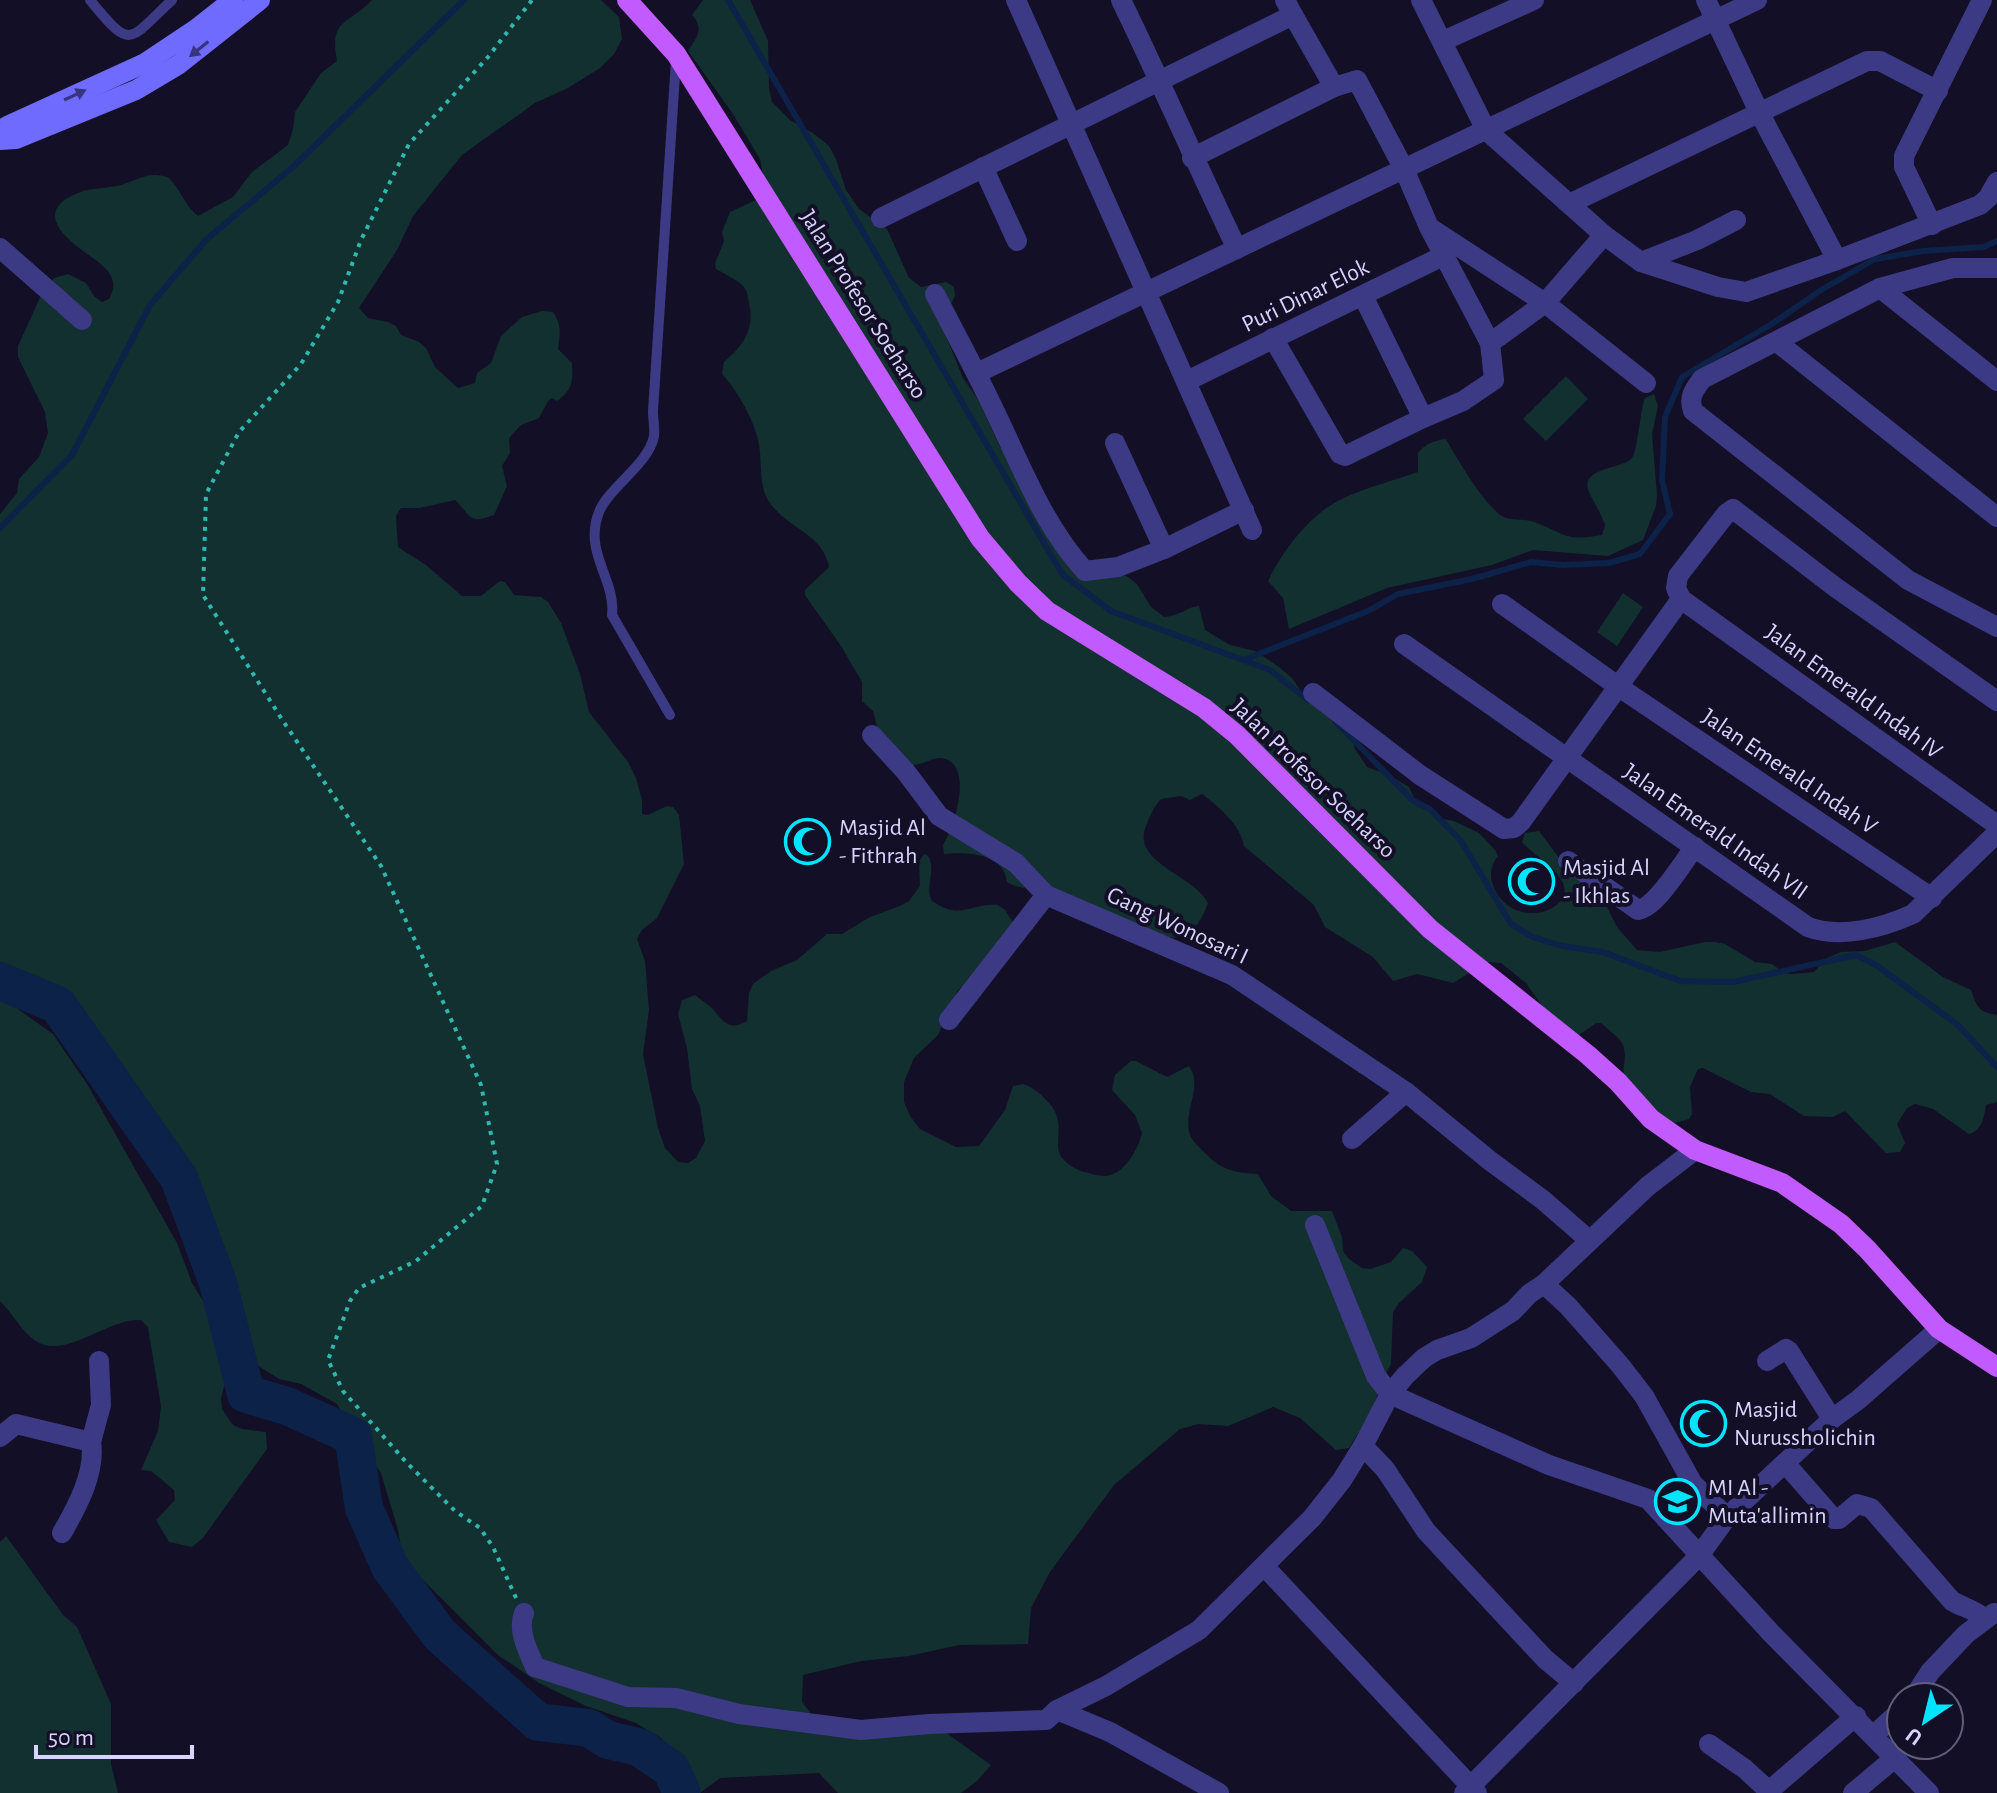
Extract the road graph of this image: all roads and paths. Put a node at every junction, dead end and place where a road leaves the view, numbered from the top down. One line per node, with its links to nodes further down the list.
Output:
1 (90, 0): 2 (lane)
2 (172, 0)
3 (233, 0): 25 (main road, one-way to 3)
4 (260, 0): 26 (main road, one-way to 26)
5 (532, 0): 100 (path)
6 (627, 0): 18 (main road, Jalan Profesor Soeharso)
7 (1016, 0): 23 (street)
8 (1121, 0): 19 (street)
9 (1421, 0): 17 (street)
10 (1534, 0): 17 (street)
11 (1706, 0): 16 (street)
12 (1757, 0): 16 (street)
13 (1980, 0): 15 (street); 21 (street)
14 (1289, 8): 19 (street); 20 (street)
15 (1997, 8)
16 (1717, 20): 22 (street); 24 (street)
17 (1443, 41): 24 (street)
18 (676, 54): 70 (lane); 82 (main road, Jalan Profesor Soeharso)
19 (1160, 80): 23 (street); 27 (street)
20 (1334, 87): 27 (street); 29 (street)
21 (1938, 91): 22 (street); 34 (street)
22 (1759, 112): 31 (street); 41 (street)
23 (1071, 122): 28 (street); 45 (street)
24 (1486, 130): 29 (street); 31 (street)
25 (0, 132)
26 (0, 140)
27 (1192, 158): 39 (street)
28 (983, 167): 32 (street); 37 (street)
29 (1404, 169): 35 (street); 39 (street)
30 (1997, 182): 34 (street)
31 (1571, 203): 36 (street)
32 (881, 218)
33 (1736, 220): 42 (street)
34 (1932, 225): 41 (street)
35 (1429, 227): 40 (street); 48 (street)
36 (1604, 235): 42 (street); 48 (street)
37 (1017, 241)
38 (0, 248): 49 (street)
39 (1237, 249): 45 (street)
40 (1445, 255): 47 (street, Puri Dinar Elok); 52 (street)
41 (1837, 260): 42 (street)
42 (1641, 262)
43 (1997, 268): 44 (street)
44 (1880, 288): 51 (street); 55 (street)
45 (1147, 291): 53 (street); 54 (street)
46 (935, 294): 53 (street)
47 (1363, 296): 50 (street, Puri Dinar Elok); 57 (street)
48 (1545, 303): 52 (street); 56 (street)
49 (82, 320)
50 (1273, 338): 54 (street, Puri Dinar Elok); 57 (street)
51 (1777, 342): 60 (street); 65 (street)
52 (1490, 343): 57 (street)
53 (977, 373): 62 (street)
54 (1187, 381): 59 (street)
55 (1997, 381)
56 (1646, 383)
57 (1423, 418)
58 (1115, 443): 62 (street)
59 (1244, 510): 61 (street); 62 (street)
60 (1997, 517)
61 (1252, 530)
62 (1164, 549)
63 (1681, 599): 67 (street); 69 (street); 73 (street, Jalan Emerald Indah IV)
64 (1502, 604): 67 (street, Jalan Emerald Indah V)
65 (1997, 627)
66 (1404, 644): 72 (street, Jalan Emerald Indah VII)
67 (1619, 687): 72 (street); 78 (street, Jalan Emerald Indah V)
68 (1313, 693): 72 (street)
69 (1997, 701)
70 (670, 715)
71 (872, 735): 77 (street, Gang Wonosari I)
72 (1569, 758): 75 (street, Jalan Emerald Indah VII)
73 (1997, 825)
74 (1997, 833): 78 (street)
75 (1695, 847): 76 (street); 78 (street, Jalan Emerald Indah VII)
76 (1568, 861)
77 (1046, 895): 79 (street); 80 (street, Gang Wonosari I)
78 (1932, 898)
79 (949, 1020)
80 (1406, 1092): 81 (street); 84 (street, Gang Wonosari I)
81 (1352, 1139)
82 (1695, 1150): 84 (street); 86 (main road, Jalan Profesor Soeharso)
83 (1315, 1225): 90 (street)
84 (1589, 1240): 85 (street)
85 (1544, 1284): 90 (street); 96 (street)
86 (1939, 1329): 89 (main road, Jalan Profesor Soeharso); 91 (street)
87 (99, 1361): 93 (street)
88 (1767, 1361): 91 (street)
89 (1997, 1367)
90 (1390, 1394): 94 (street); 98 (street)
91 (1832, 1419): 95 (street)
92 (0, 1437): 93 (street)
93 (91, 1442): 97 (street)
94 (1363, 1446): 99 (street); 103 (street)
95 (1785, 1463): 96 (street); 101 (street)
96 (1727, 1517): 98 (street)
97 (62, 1533)
98 (1699, 1556): 103 (street); 105 (street)
99 (1264, 1566): 104 (street); 112 (street)
100 (524, 1613): 104 (street)
101 (1993, 1615): 102 (street)
102 (1924, 1681)
103 (1574, 1683): 112 (street)
104 (1057, 1710): 113 (street)
105 (1856, 1716): 107 (street); 108 (street)
106 (1885, 1725): 107 (street)
107 (1874, 1735): 109 (street)
108 (1709, 1744)
109 (1885, 1746)
110 (1891, 1761): 114 (street)
111 (1900, 1761): 115 (street)
112 (1471, 1791)
113 (1219, 1793)
114 (1853, 1793)
115 (1929, 1793)

